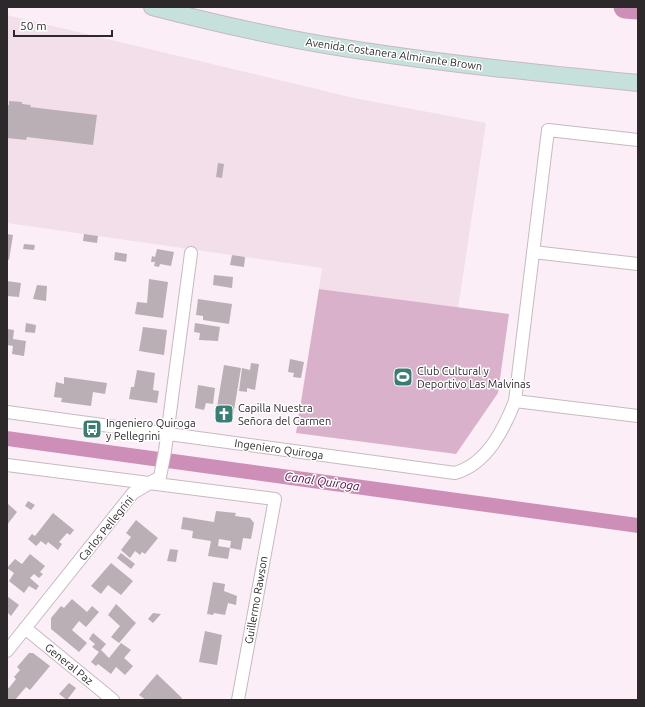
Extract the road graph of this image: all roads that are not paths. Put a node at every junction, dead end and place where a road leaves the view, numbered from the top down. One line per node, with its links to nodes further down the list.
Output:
1 (152, 7): 2 (main road, Avenida Costanera Almirante Brown)
2 (638, 83)
3 (638, 140): 4 (street, Ingeniero Quiroga)
4 (533, 252): 6 (street); 7 (street, Ingeniero Quiroga)
5 (191, 253): 10 (street, Carlos Pellegrini)
6 (638, 264)
7 (515, 400): 9 (street); 10 (street, Ingeniero Quiroga)
8 (7, 412): 10 (street, Ingeniero Quiroga)
9 (638, 416)
10 (167, 434): 12 (street, Carlos Pellegrini)
11 (7, 464): 12 (street)
12 (149, 483): 13 (street, Carlos Pellegrini); 16 (street, Guillermo Rawson)
13 (26, 628): 14 (street, Carlos Pellegrini); 15 (street, General Paz)
14 (7, 651)
15 (113, 700)
16 (238, 700)

